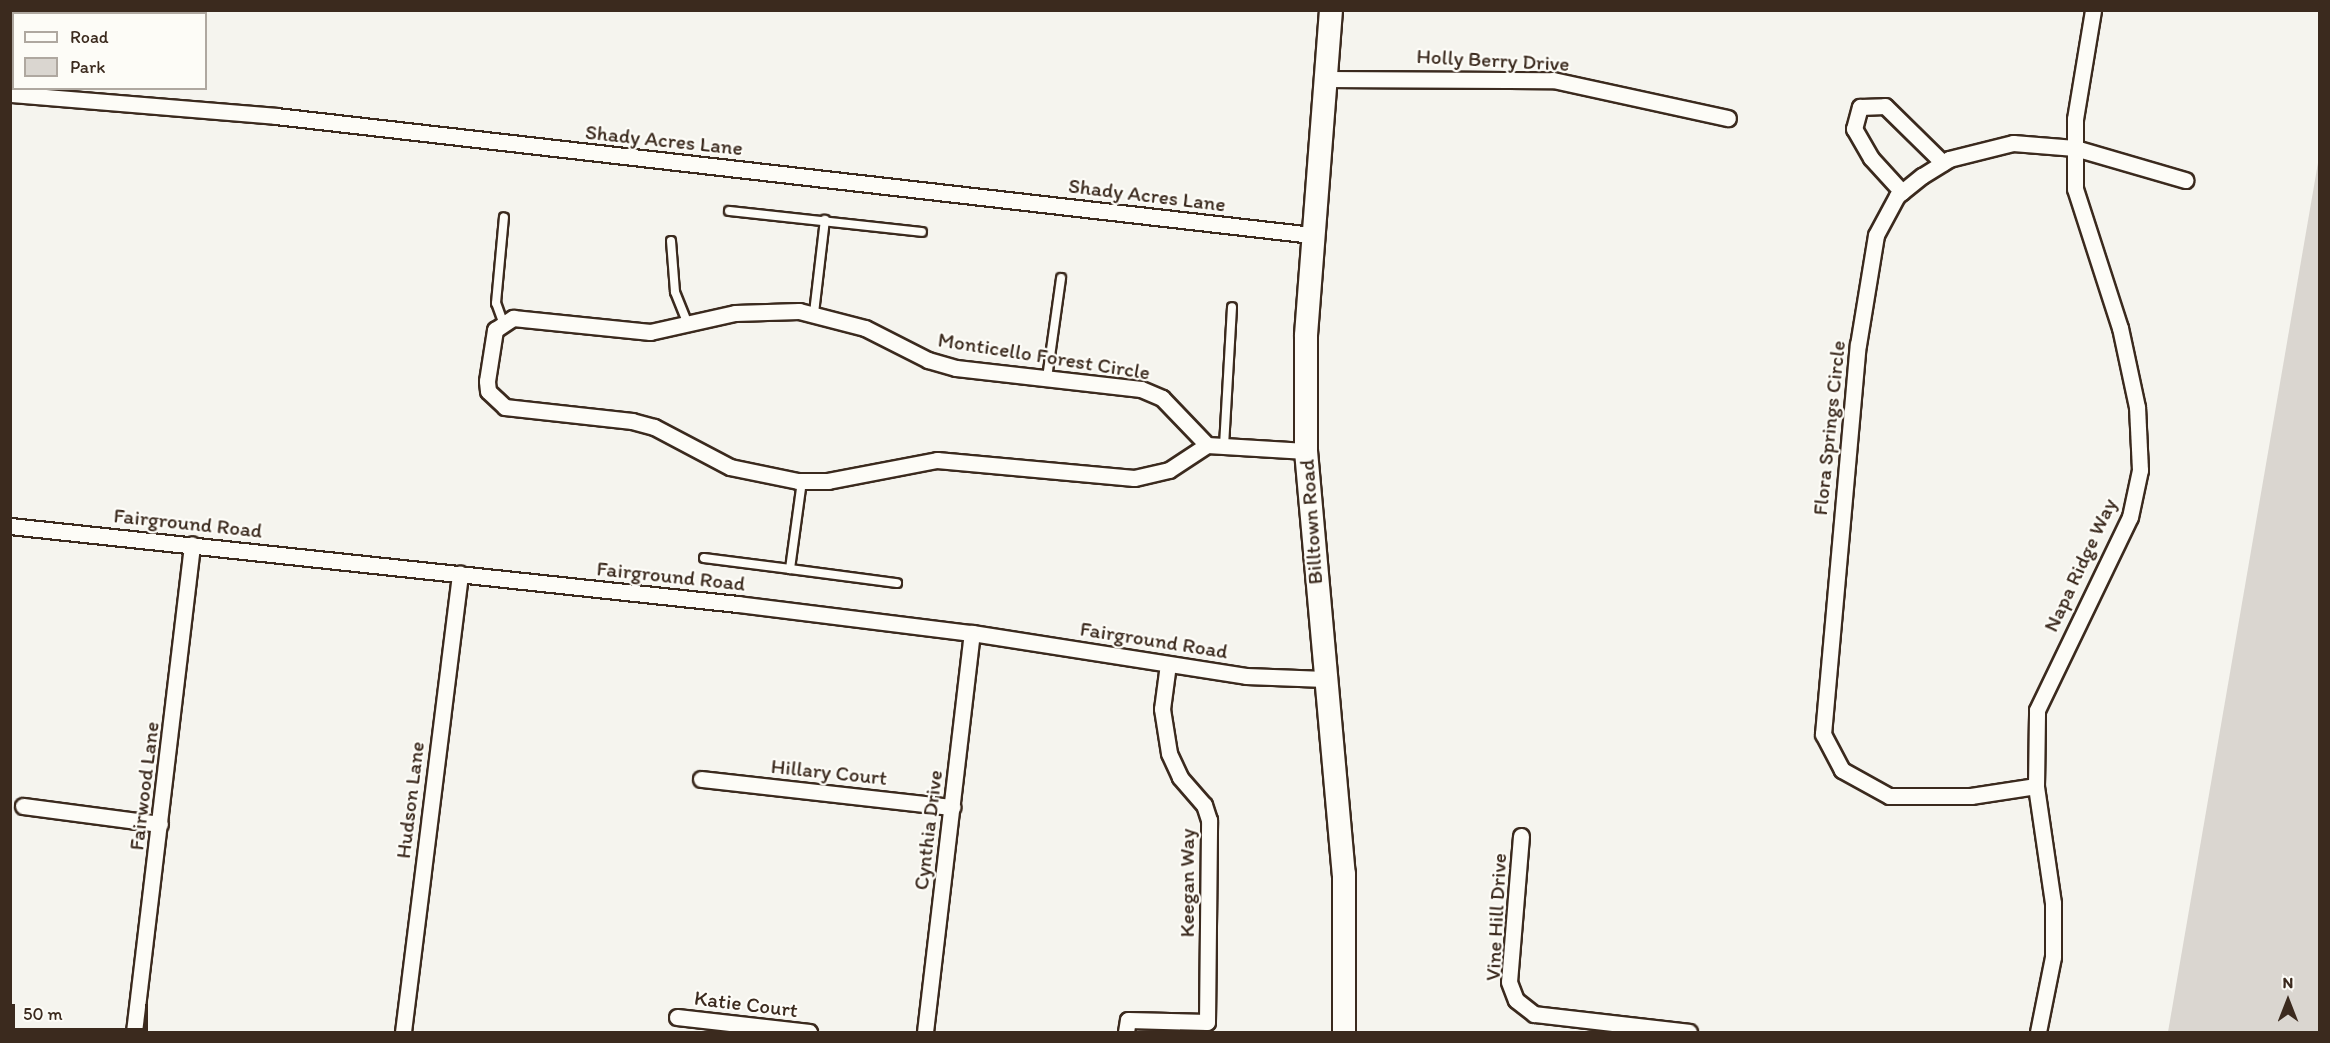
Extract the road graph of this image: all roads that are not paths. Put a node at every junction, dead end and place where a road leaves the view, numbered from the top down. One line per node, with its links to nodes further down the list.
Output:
1 (1331, 10): 3 (main road, Billtown Road)
2 (2094, 10): 6 (street, Napa Ridge Way)
3 (1325, 79): 5 (street, Holly Berry Drive); 14 (main road, Billtown Road)
4 (10, 94): 14 (street, Shady Acres Lane)
5 (1728, 118)
6 (2075, 148): 7 (street, Flora Springs Circle); 8 (street, Flora Springs Circle); 36 (street, Napa Ridge Way)
7 (1943, 163): 9 (street, Flora Springs Circle); 9 (street)
8 (2185, 180)
9 (1902, 192): 36 (street, Flora Springs Circle)
10 (729, 211): 12 (lane)
11 (504, 217): 19 (lane)
12 (825, 220): 13 (lane); 18 (lane)
13 (922, 232)
14 (1313, 235): 24 (main road, Billtown Road)
15 (671, 241): 20 (lane)
16 (1061, 278): 21 (lane)
17 (1232, 307): 23 (lane)
18 (814, 314): 20 (street, Monticello Forest Circle); 21 (street, Monticello Forest Circle)
19 (503, 322): 20 (street, Monticello Forest Circle); 25 (street)
20 (688, 325)
21 (1047, 378): 22 (street, Monticello Forest Circle)
22 (1207, 445): 23 (street); 25 (street)
23 (1224, 446): 24 (street)
24 (1306, 451): 34 (main road, Billtown Road)
25 (802, 481): 29 (lane)
26 (10, 526): 27 (street, Fairground Road)
27 (192, 544): 30 (street, Fairground Road); 39 (street, Fairwood Lane)
28 (704, 558): 29 (lane)
29 (790, 569): 31 (lane)
30 (460, 574): 32 (street, Fairground Road); 44 (street, Hudson Lane)
31 (897, 583)
32 (972, 633): 33 (street, Fairground Road); 38 (street, Cynthia Drive)
33 (1168, 664): 34 (street, Fairground Road); 42 (street, Keegan Way)
34 (1325, 679): 48 (main road, Billtown Road)
35 (701, 779): 38 (street, Hillary Court)
36 (2036, 786): 50 (street, Napa Ridge Way)
37 (23, 806): 39 (street)
38 (952, 807): 46 (street, Cynthia Drive)
39 (160, 824): 43 (street, Fairwood Lane)
40 (1521, 836): 49 (street, Vine Hill Drive)
41 (678, 1017): 45 (street, Katie Court)
42 (1210, 1027): 47 (street, Keegan Way)
43 (134, 1032)
44 (402, 1032)
45 (809, 1032)
46 (925, 1032)
47 (1126, 1032)
48 (1344, 1032)
49 (1689, 1032)
50 (2037, 1032)

